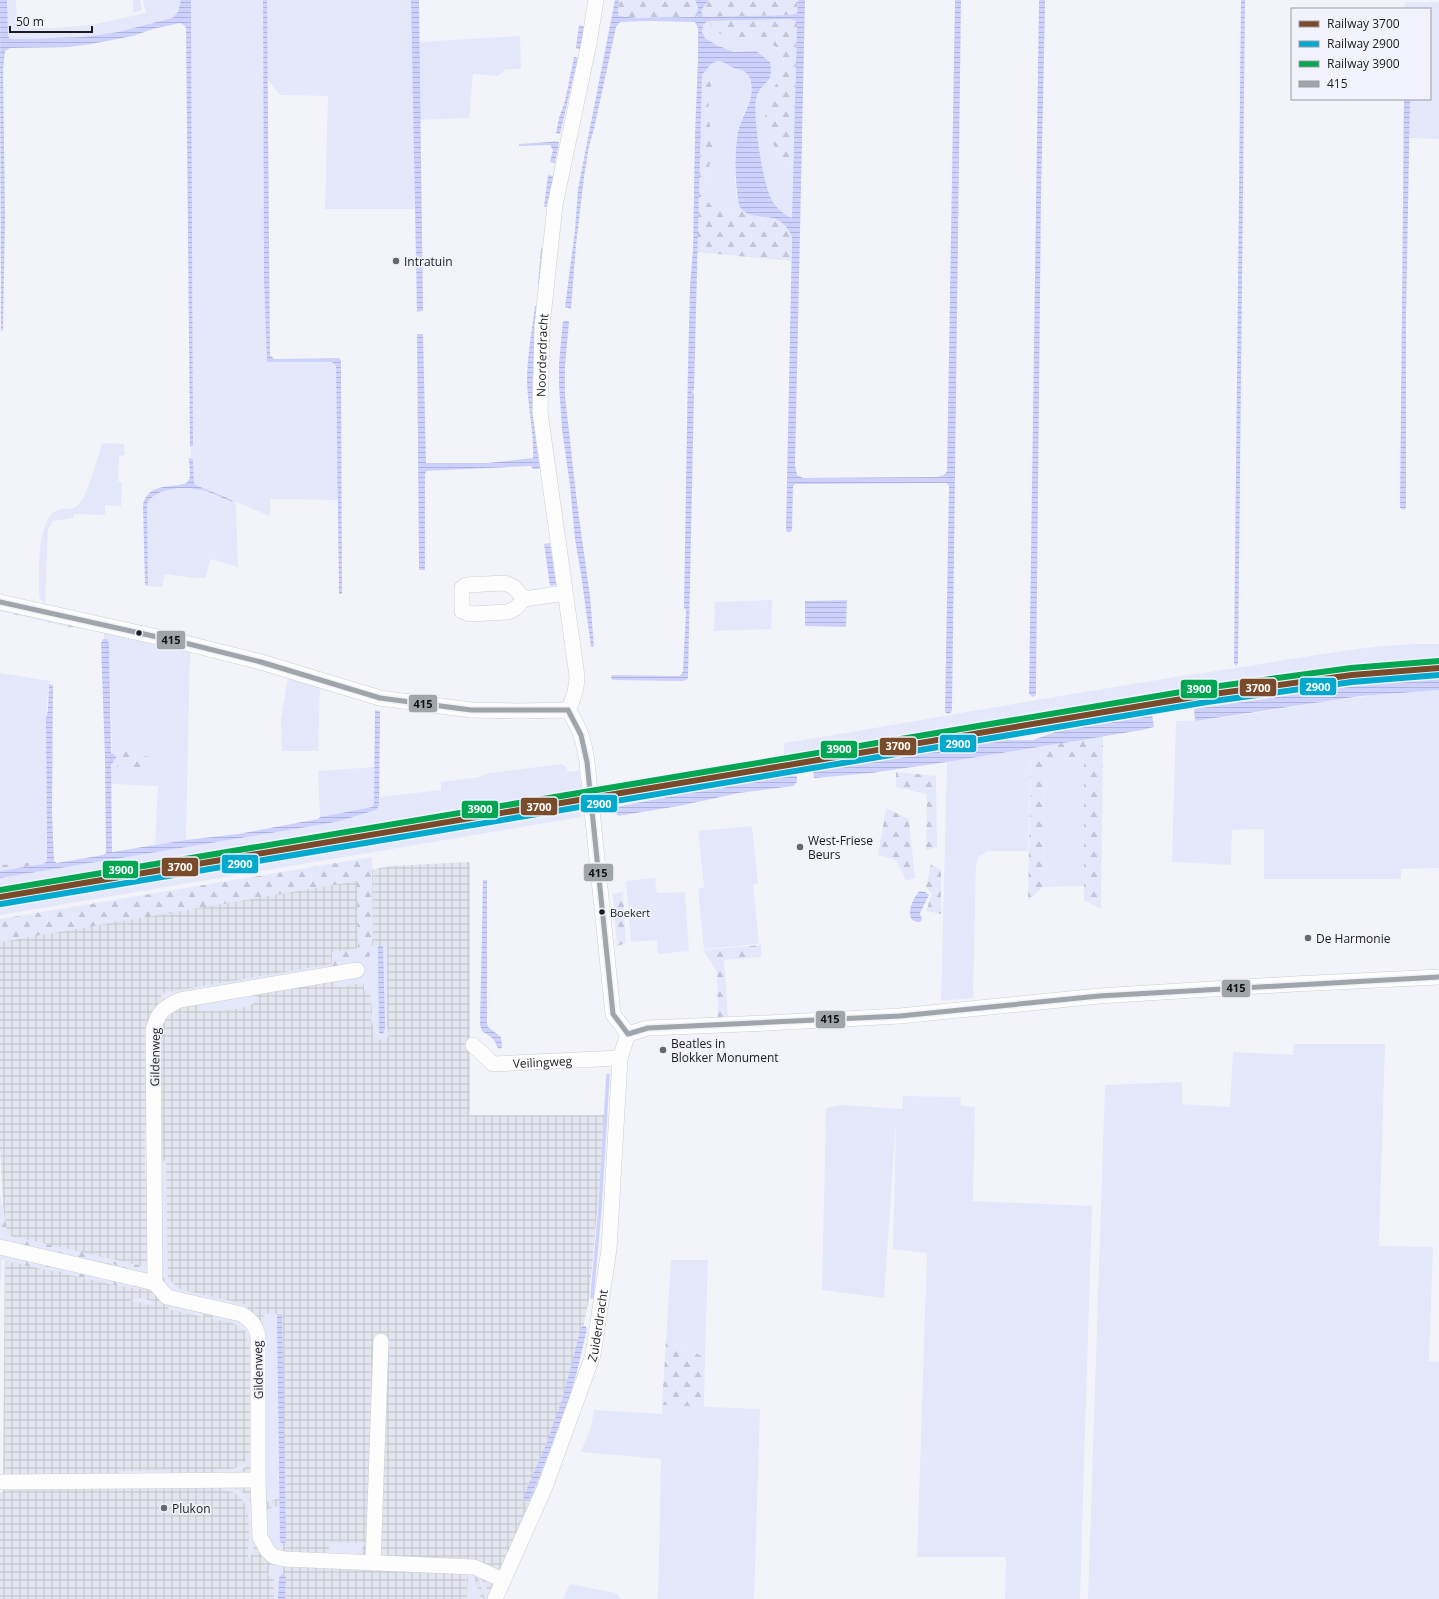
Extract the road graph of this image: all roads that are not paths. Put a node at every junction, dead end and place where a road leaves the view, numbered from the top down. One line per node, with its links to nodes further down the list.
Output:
1 (596, 0): 2 (street, Noorderdracht)
2 (565, 593): 3 (street); 5 (street, Noorderdracht)
3 (524, 599)
4 (0, 602): 5 (street)
5 (568, 710): 8 (street)
6 (357, 970): 12 (street, Gildenweg)
7 (1439, 977): 8 (street)
8 (628, 1034): 10 (street, Zuiderdracht)
9 (473, 1045): 10 (street, Veilingweg)
10 (620, 1058): 17 (street, Zuiderdracht)
11 (0, 1247): 12 (street)
12 (155, 1283): 14 (street, Gildenweg)
13 (381, 1341): 16 (street)
14 (258, 1480): 15 (street); 16 (street, Gildenweg)
15 (3, 1482)
16 (373, 1563): 17 (street, Gildenweg)
17 (503, 1580): 18 (street, Zuiderdracht)
18 (494, 1599)

